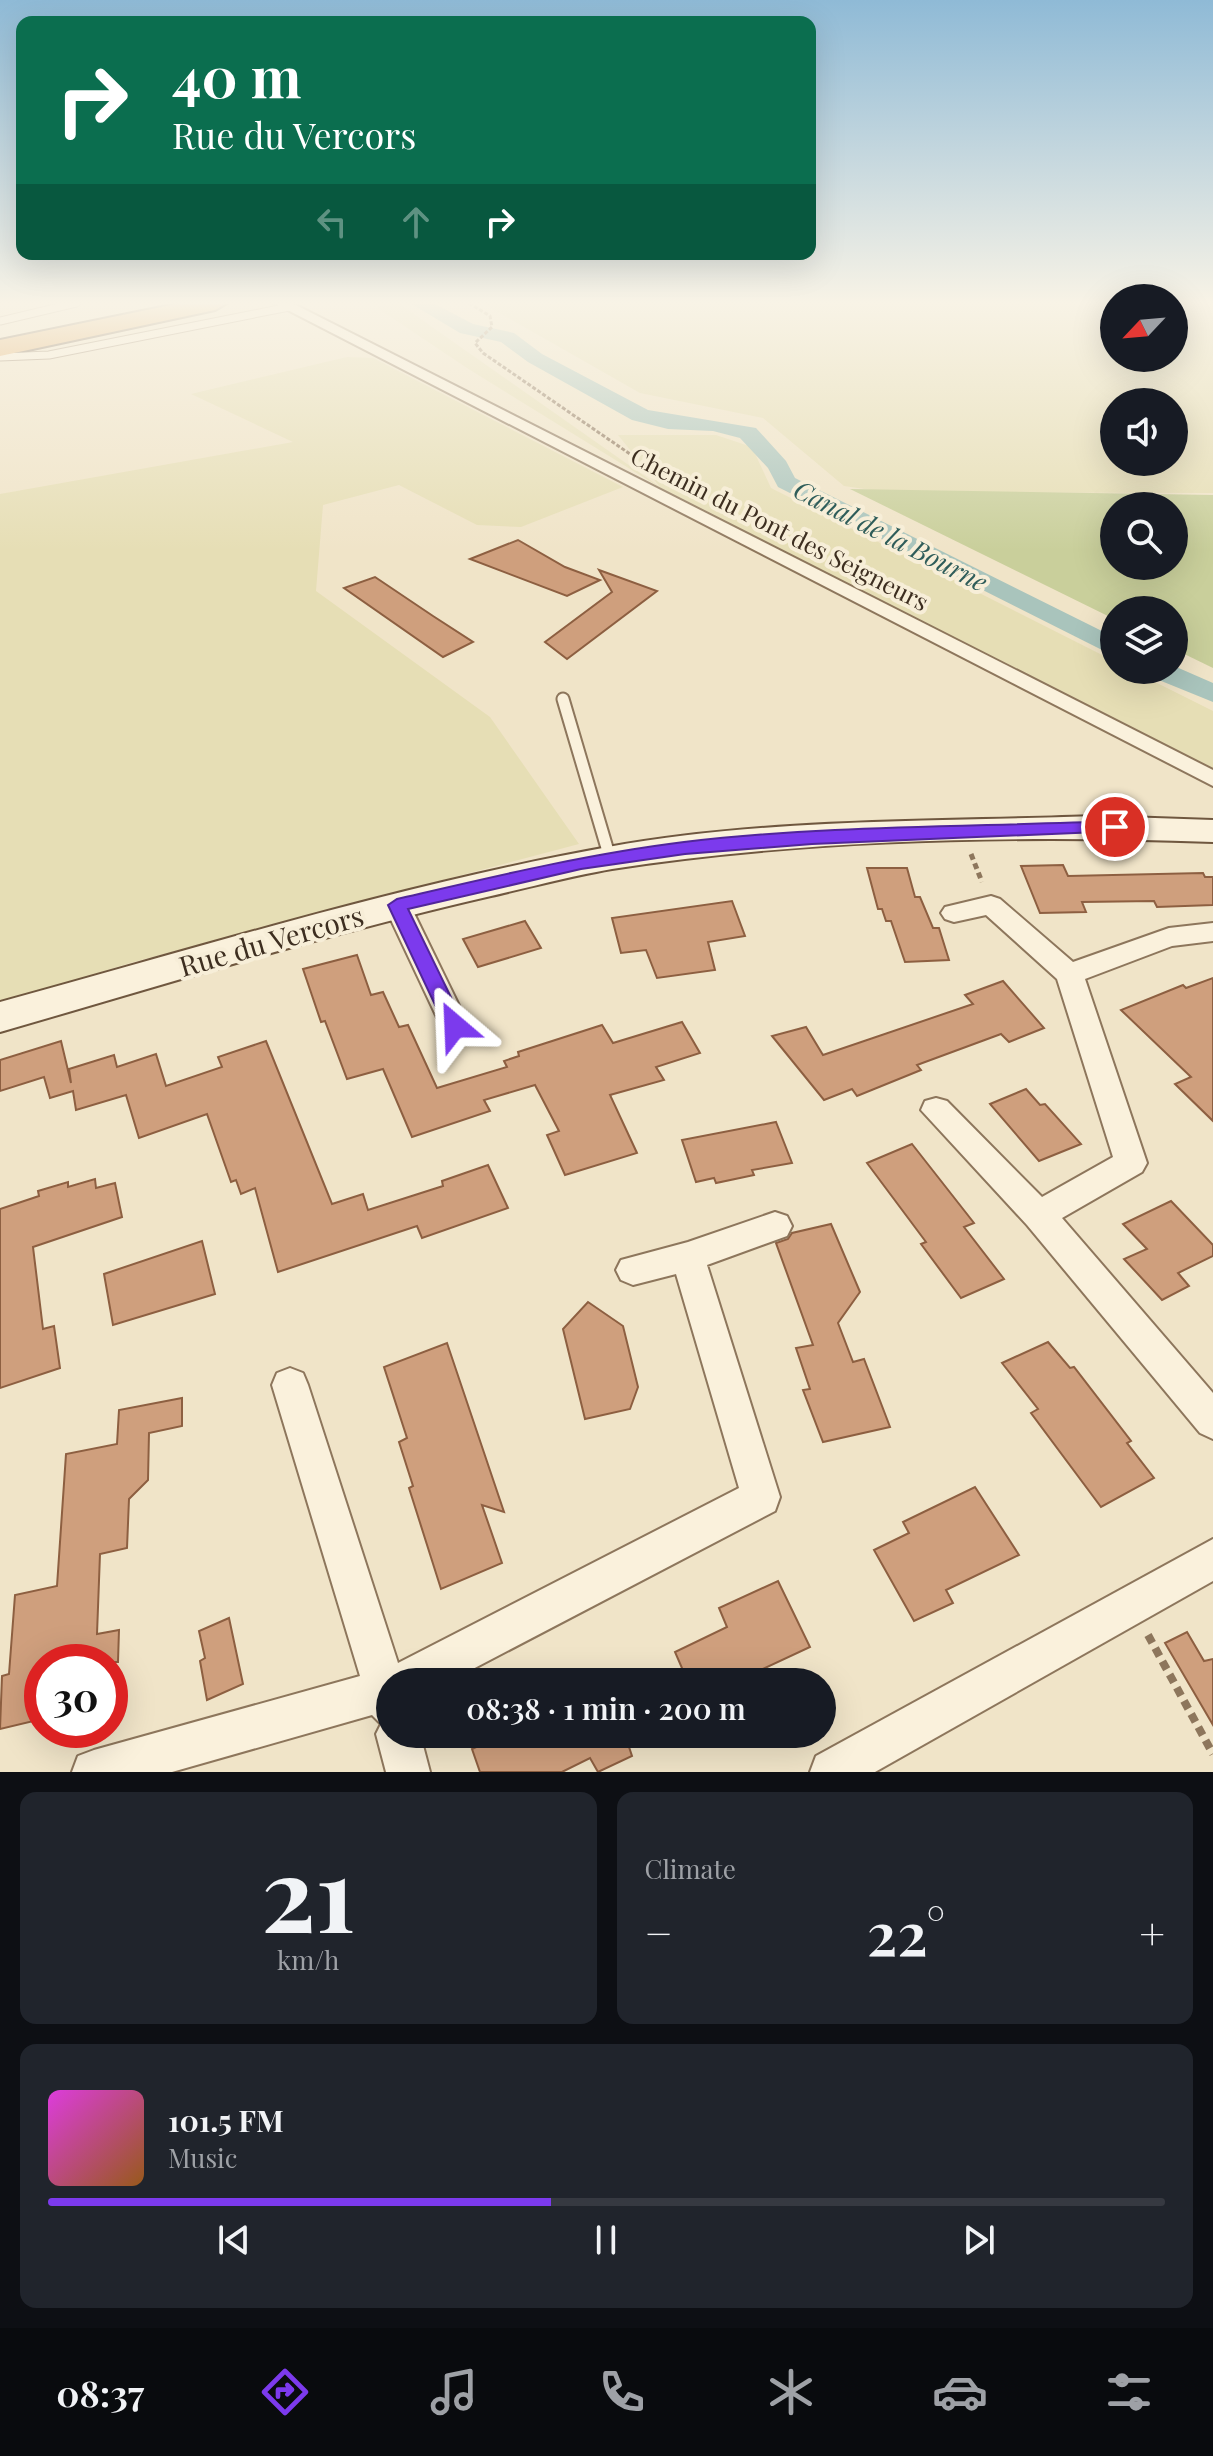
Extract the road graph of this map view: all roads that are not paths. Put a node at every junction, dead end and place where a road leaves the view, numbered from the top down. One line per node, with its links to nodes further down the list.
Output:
1 (443, 386): 3 (street, Chemin du Pont des Seigneurs)
2 (563, 699): 5 (lane)
3 (1213, 779)
4 (1213, 831): 5 (street, Rue du Vercors)
5 (610, 858): 6 (street, Rue du Vercors)
6 (397, 905): 10 (street, Rue du Vercors); 11 (street)
7 (954, 913): 9 (street)
8 (1213, 932): 9 (street)
9 (1069, 974): 13 (street)
10 (0, 1017)
11 (455, 1026)
12 (936, 1110): 13 (street)
13 (1039, 1215): 18 (street)
14 (775, 1226): 15 (street)
15 (688, 1257): 16 (street); 21 (street)
16 (633, 1270)
17 (290, 1385): 20 (street)
18 (1213, 1421)
19 (1213, 1559): 26 (street)
20 (385, 1668)
21 (438, 1668)
22 (376, 1697): 24 (street)
23 (402, 1748): 25 (street)
24 (94, 1772)
25 (408, 1772)
26 (832, 1772)

